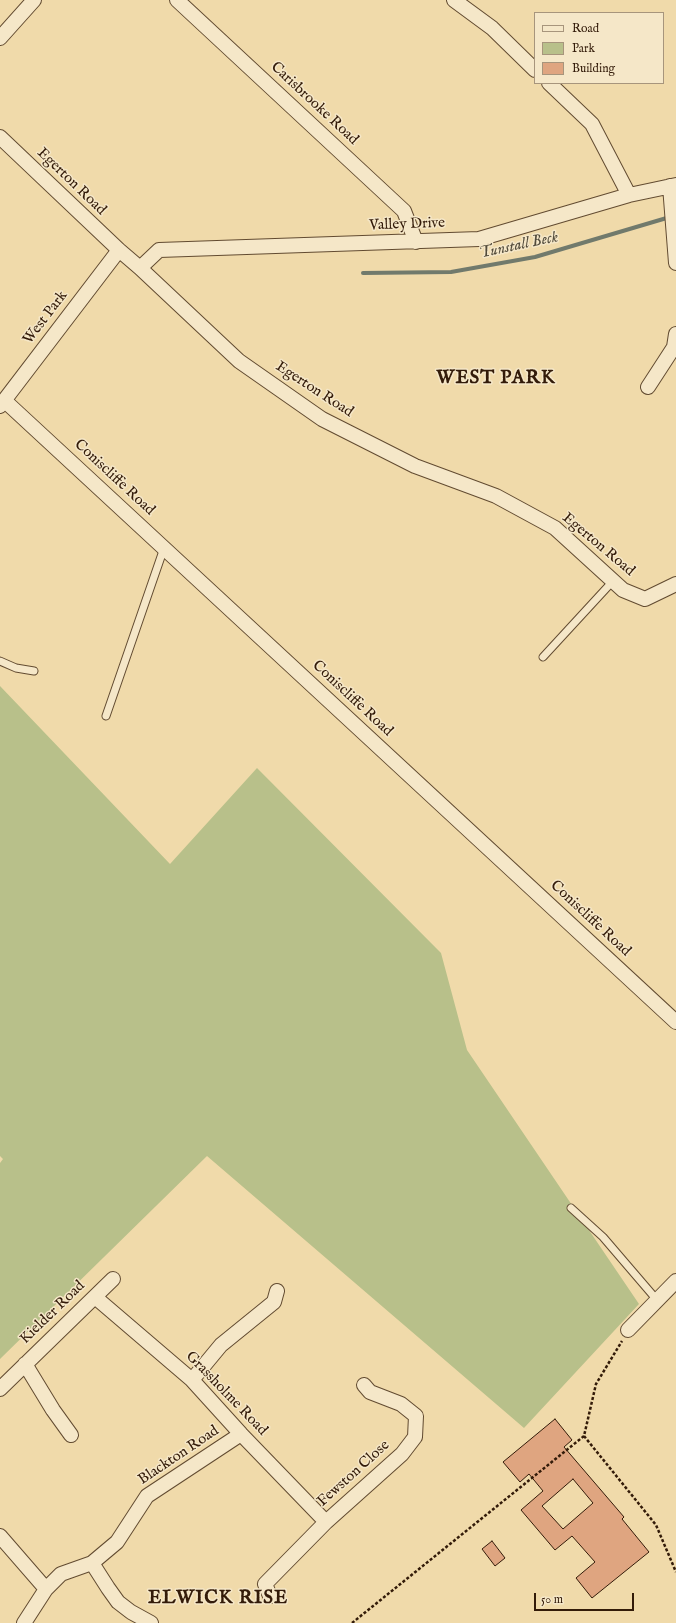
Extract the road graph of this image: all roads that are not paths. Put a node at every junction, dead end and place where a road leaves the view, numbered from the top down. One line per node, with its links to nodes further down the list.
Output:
1 (34, 0): 4 (street)
2 (177, 0): 10 (street, Carisbrooke Road)
3 (454, 0): 5 (street)
4 (0, 38)
5 (534, 69)
6 (550, 84): 9 (street)
7 (0, 137): 11 (street, Egerton Road)
8 (673, 186): 9 (street, Valley Drive); 12 (street)
9 (629, 195): 10 (street, Valley Drive)
10 (416, 242): 13 (street, Valley Drive)
11 (119, 250): 13 (street, Egerton Road); 16 (street, West Park)
12 (676, 263)
13 (140, 268): 18 (street, Egerton Road)
14 (676, 334): 15 (street)
15 (648, 386)
16 (2, 404): 17 (street, Coniscliffe Road)
17 (164, 548): 23 (lane); 24 (street, Coniscliffe Road)
18 (613, 581): 19 (street, Egerton Road); 20 (lane)
19 (676, 584)
20 (543, 657)
21 (0, 660): 22 (lane)
22 (34, 672)
23 (106, 716)
24 (676, 1022)
25 (571, 1208): 30 (lane)
26 (113, 1279): 29 (street, Kielder Road)
27 (676, 1280): 30 (street)
28 (277, 1290): 33 (street)
29 (95, 1297): 32 (street, Kielder Road); 33 (street, Grassholme Road)
30 (658, 1300): 31 (street)
31 (628, 1330)
32 (25, 1364): 35 (street, Kielder Road); 36 (street)
33 (192, 1380): 37 (street, Grassholme Road)
34 (364, 1385): 38 (street, Fewston Close)
35 (0, 1389)
36 (71, 1434)
37 (241, 1434): 38 (street, Grassholme Road); 40 (street, Blackton Road)
38 (326, 1522): 42 (street, Fewston Close)
39 (0, 1536): 41 (street)
40 (92, 1562): 41 (street, Blackton Road); 44 (street)
41 (46, 1589): 43 (street, Blackton Road)
42 (270, 1596)
43 (24, 1623)
44 (151, 1623)

